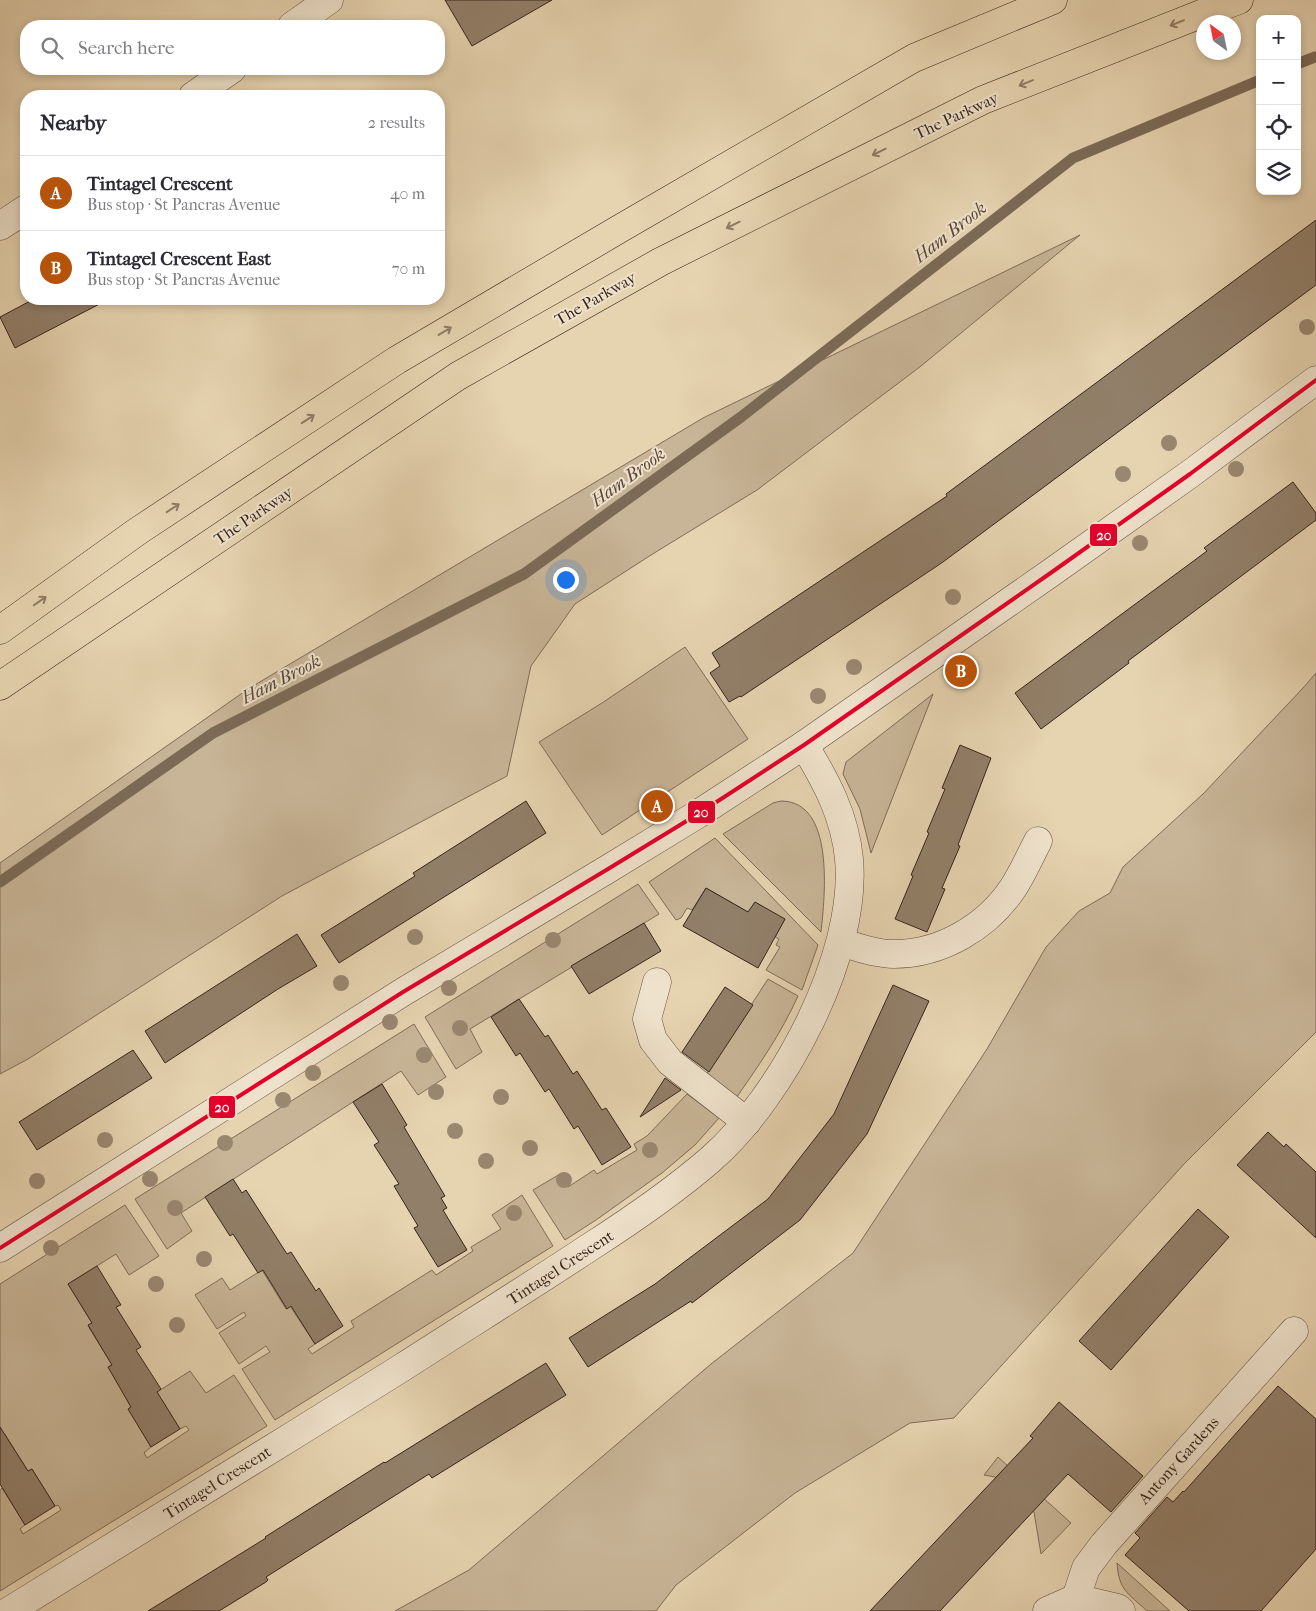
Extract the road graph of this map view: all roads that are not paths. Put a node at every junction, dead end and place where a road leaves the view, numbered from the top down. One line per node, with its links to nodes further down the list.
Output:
1 (329, 0): 4 (street)
2 (1052, 0): 10 (highway, one-way to 2)
3 (1239, 0): 11 (highway, The Parkway, one-way to 11)
4 (301, 20)
5 (223, 75): 6 (street)
6 (202, 90)
7 (20, 213): 8 (street)
8 (0, 226)
9 (1316, 380): 12 (street)
10 (0, 630)
11 (0, 686)
12 (804, 745): 14 (street, Tintagel Crescent); 17 (street)
13 (1038, 841): 14 (street)
14 (842, 942): 16 (street, Tintagel Crescent)
15 (656, 982): 16 (street)
16 (747, 1122): 20 (street, Tintagel Crescent)
17 (0, 1248)
18 (1294, 1331): 19 (street, Antony Gardens)
19 (1076, 1598): 21 (street); 22 (street)
20 (9, 1611)
21 (1047, 1611)
22 (1121, 1611)

